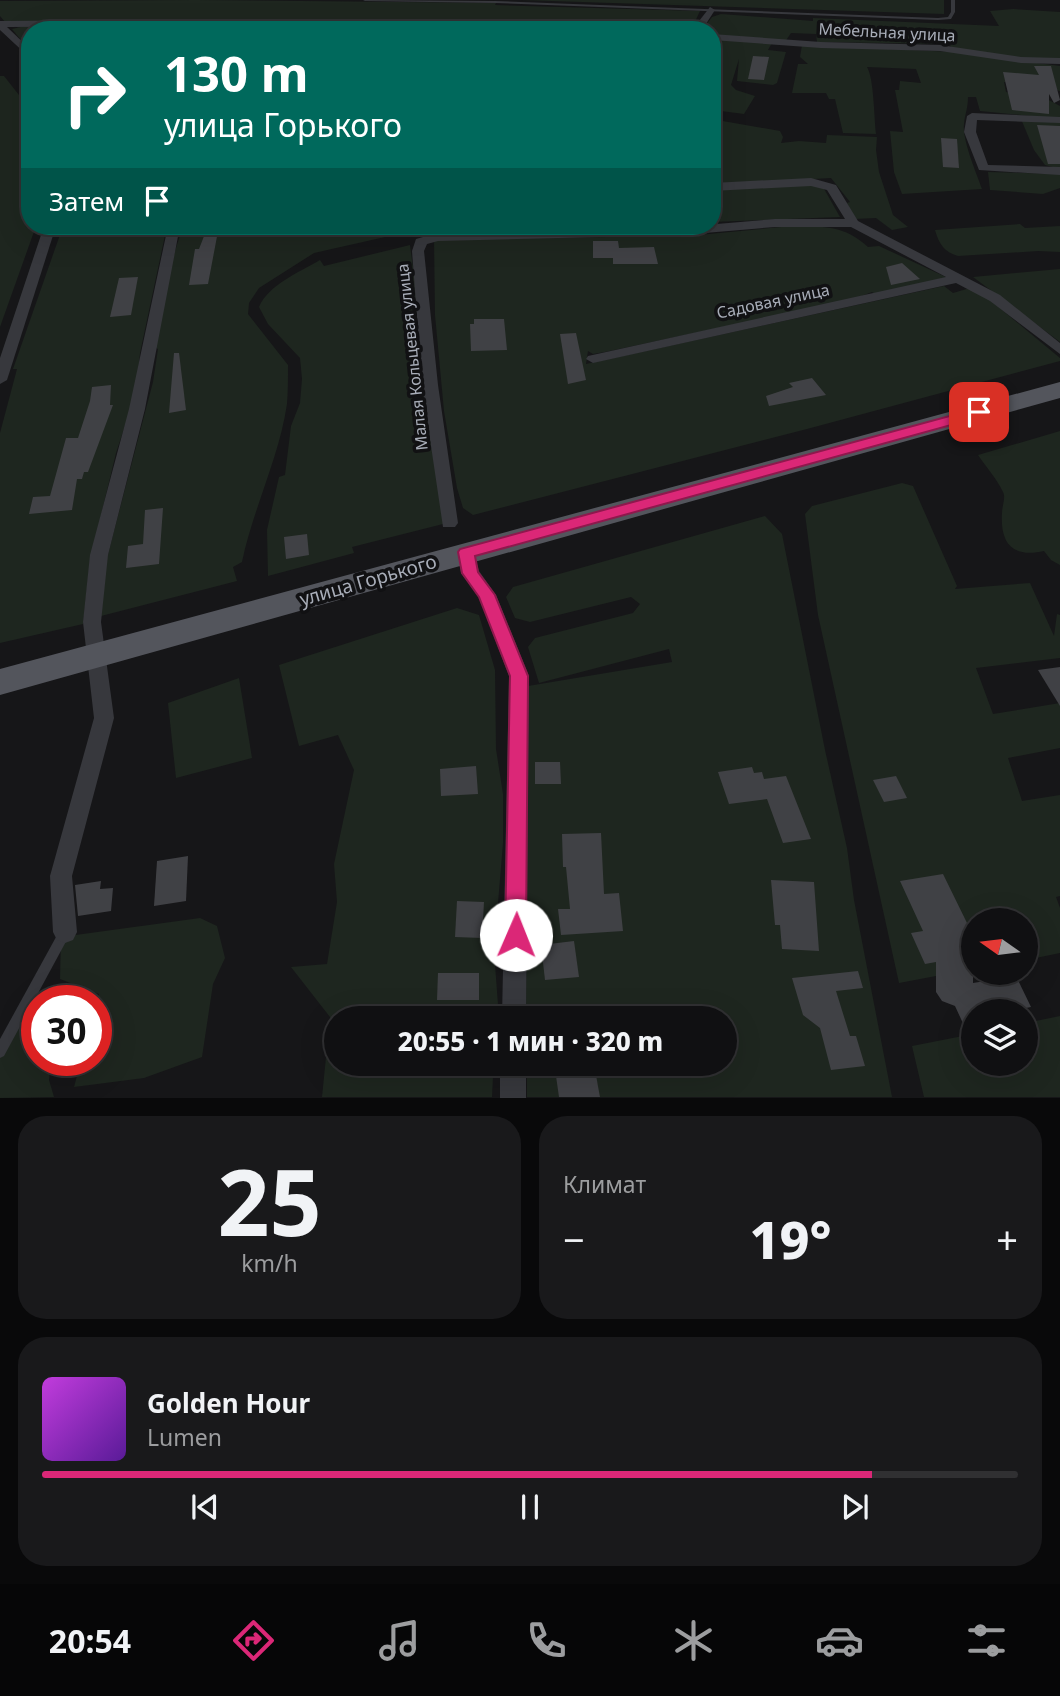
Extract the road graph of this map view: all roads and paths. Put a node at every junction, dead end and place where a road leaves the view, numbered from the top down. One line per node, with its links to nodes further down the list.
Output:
1 (365, 0): 3 (lane)
2 (953, 0): 3 (lane)
3 (710, 10): 4 (street)
4 (703, 21)
5 (21, 24): 6 (street)
6 (0, 25): 8 (street)
7 (721, 38): 9 (street, Мебельная улица)
8 (21, 46)
9 (1060, 61)
10 (1060, 120): 11 (street)
11 (1060, 171)
12 (721, 187): 13 (street)
13 (853, 223): 14 (street, Малая Кольцевая улица); 18 (street)
14 (721, 228)
15 (47, 235): 21 (street)
16 (172, 235): 25 (street)
17 (493, 235): 23 (street, Малая Кольцевая улица)
18 (960, 278): 19 (street); 20 (street, Садовая улица)
19 (1060, 350)
20 (593, 359)
21 (0, 380)
22 (1060, 390): 24 (main road, улица Горького)
23 (449, 523)
24 (468, 563): 25 (main road, улица Горького); 28 (street)
25 (97, 655): 26 (main road, улица Горького); 27 (street)
26 (0, 682)
27 (65, 932): 29 (lane)
28 (514, 1006)
29 (0, 1052)
30 (513, 1076): 31 (street)
31 (513, 1097)

